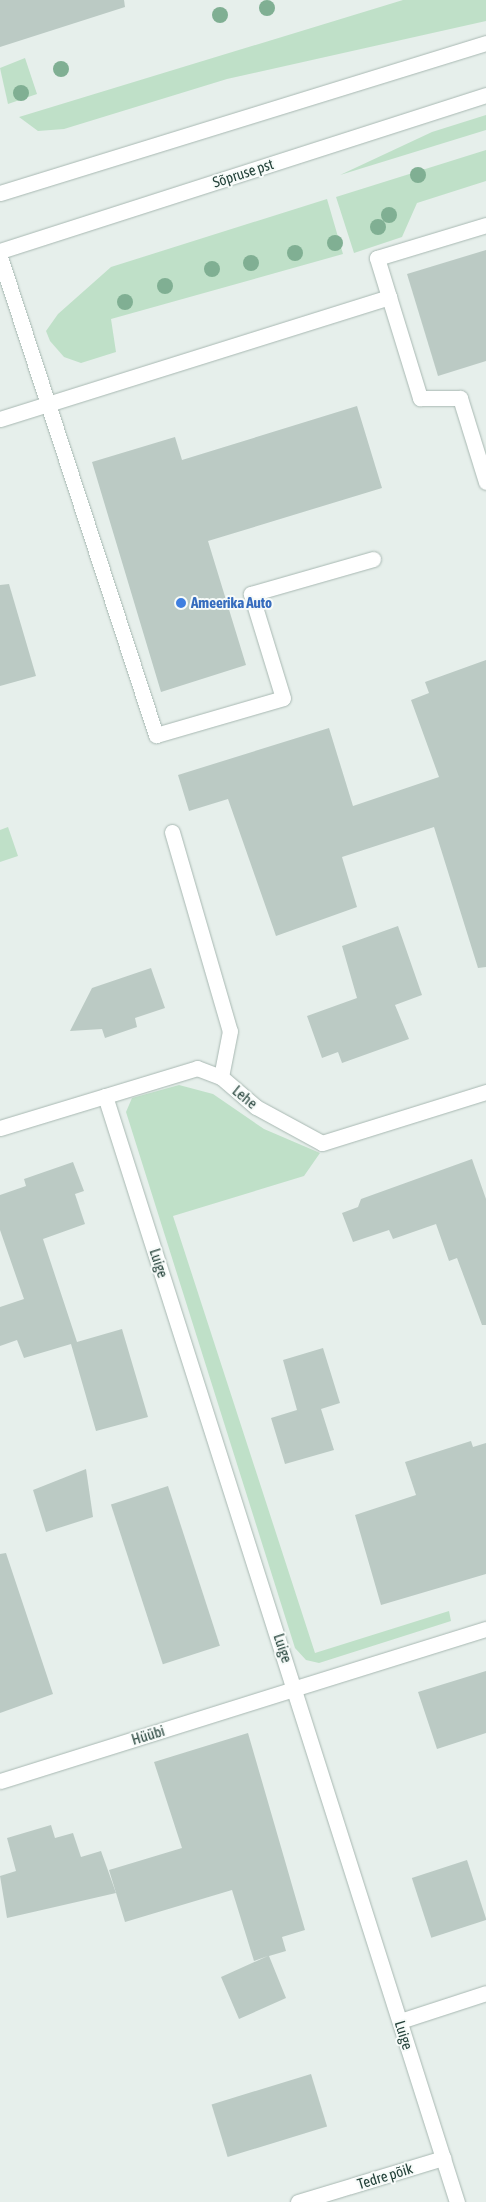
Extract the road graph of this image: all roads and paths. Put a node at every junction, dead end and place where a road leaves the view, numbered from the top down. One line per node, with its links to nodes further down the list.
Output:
1 (486, 43): 3 (street)
2 (486, 95): 5 (street, Sõpruse pst)
3 (0, 193)
4 (486, 226): 7 (street)
5 (0, 251)
6 (0, 257): 8 (street)
7 (388, 298): 8 (street); 10 (street)
8 (48, 403): 9 (street); 11 (street)
9 (0, 419)
10 (486, 482)
11 (373, 559)
12 (172, 832): 13 (street)
13 (221, 1077): 14 (street, Lehe); 15 (street, Lehe)
14 (486, 1092)
15 (105, 1096): 16 (street, Lehe); 18 (street, Luige)
16 (0, 1128)
17 (486, 1629): 18 (street, Hüübi)
18 (296, 1688): 19 (street, Hüübi); 21 (street, Luige)
19 (0, 1781)
20 (486, 1993): 21 (street)
21 (400, 2020): 22 (street, Luige)
22 (443, 2158): 23 (street, Tedre põik); 24 (street, Luige)
23 (298, 2202)
24 (457, 2202)

